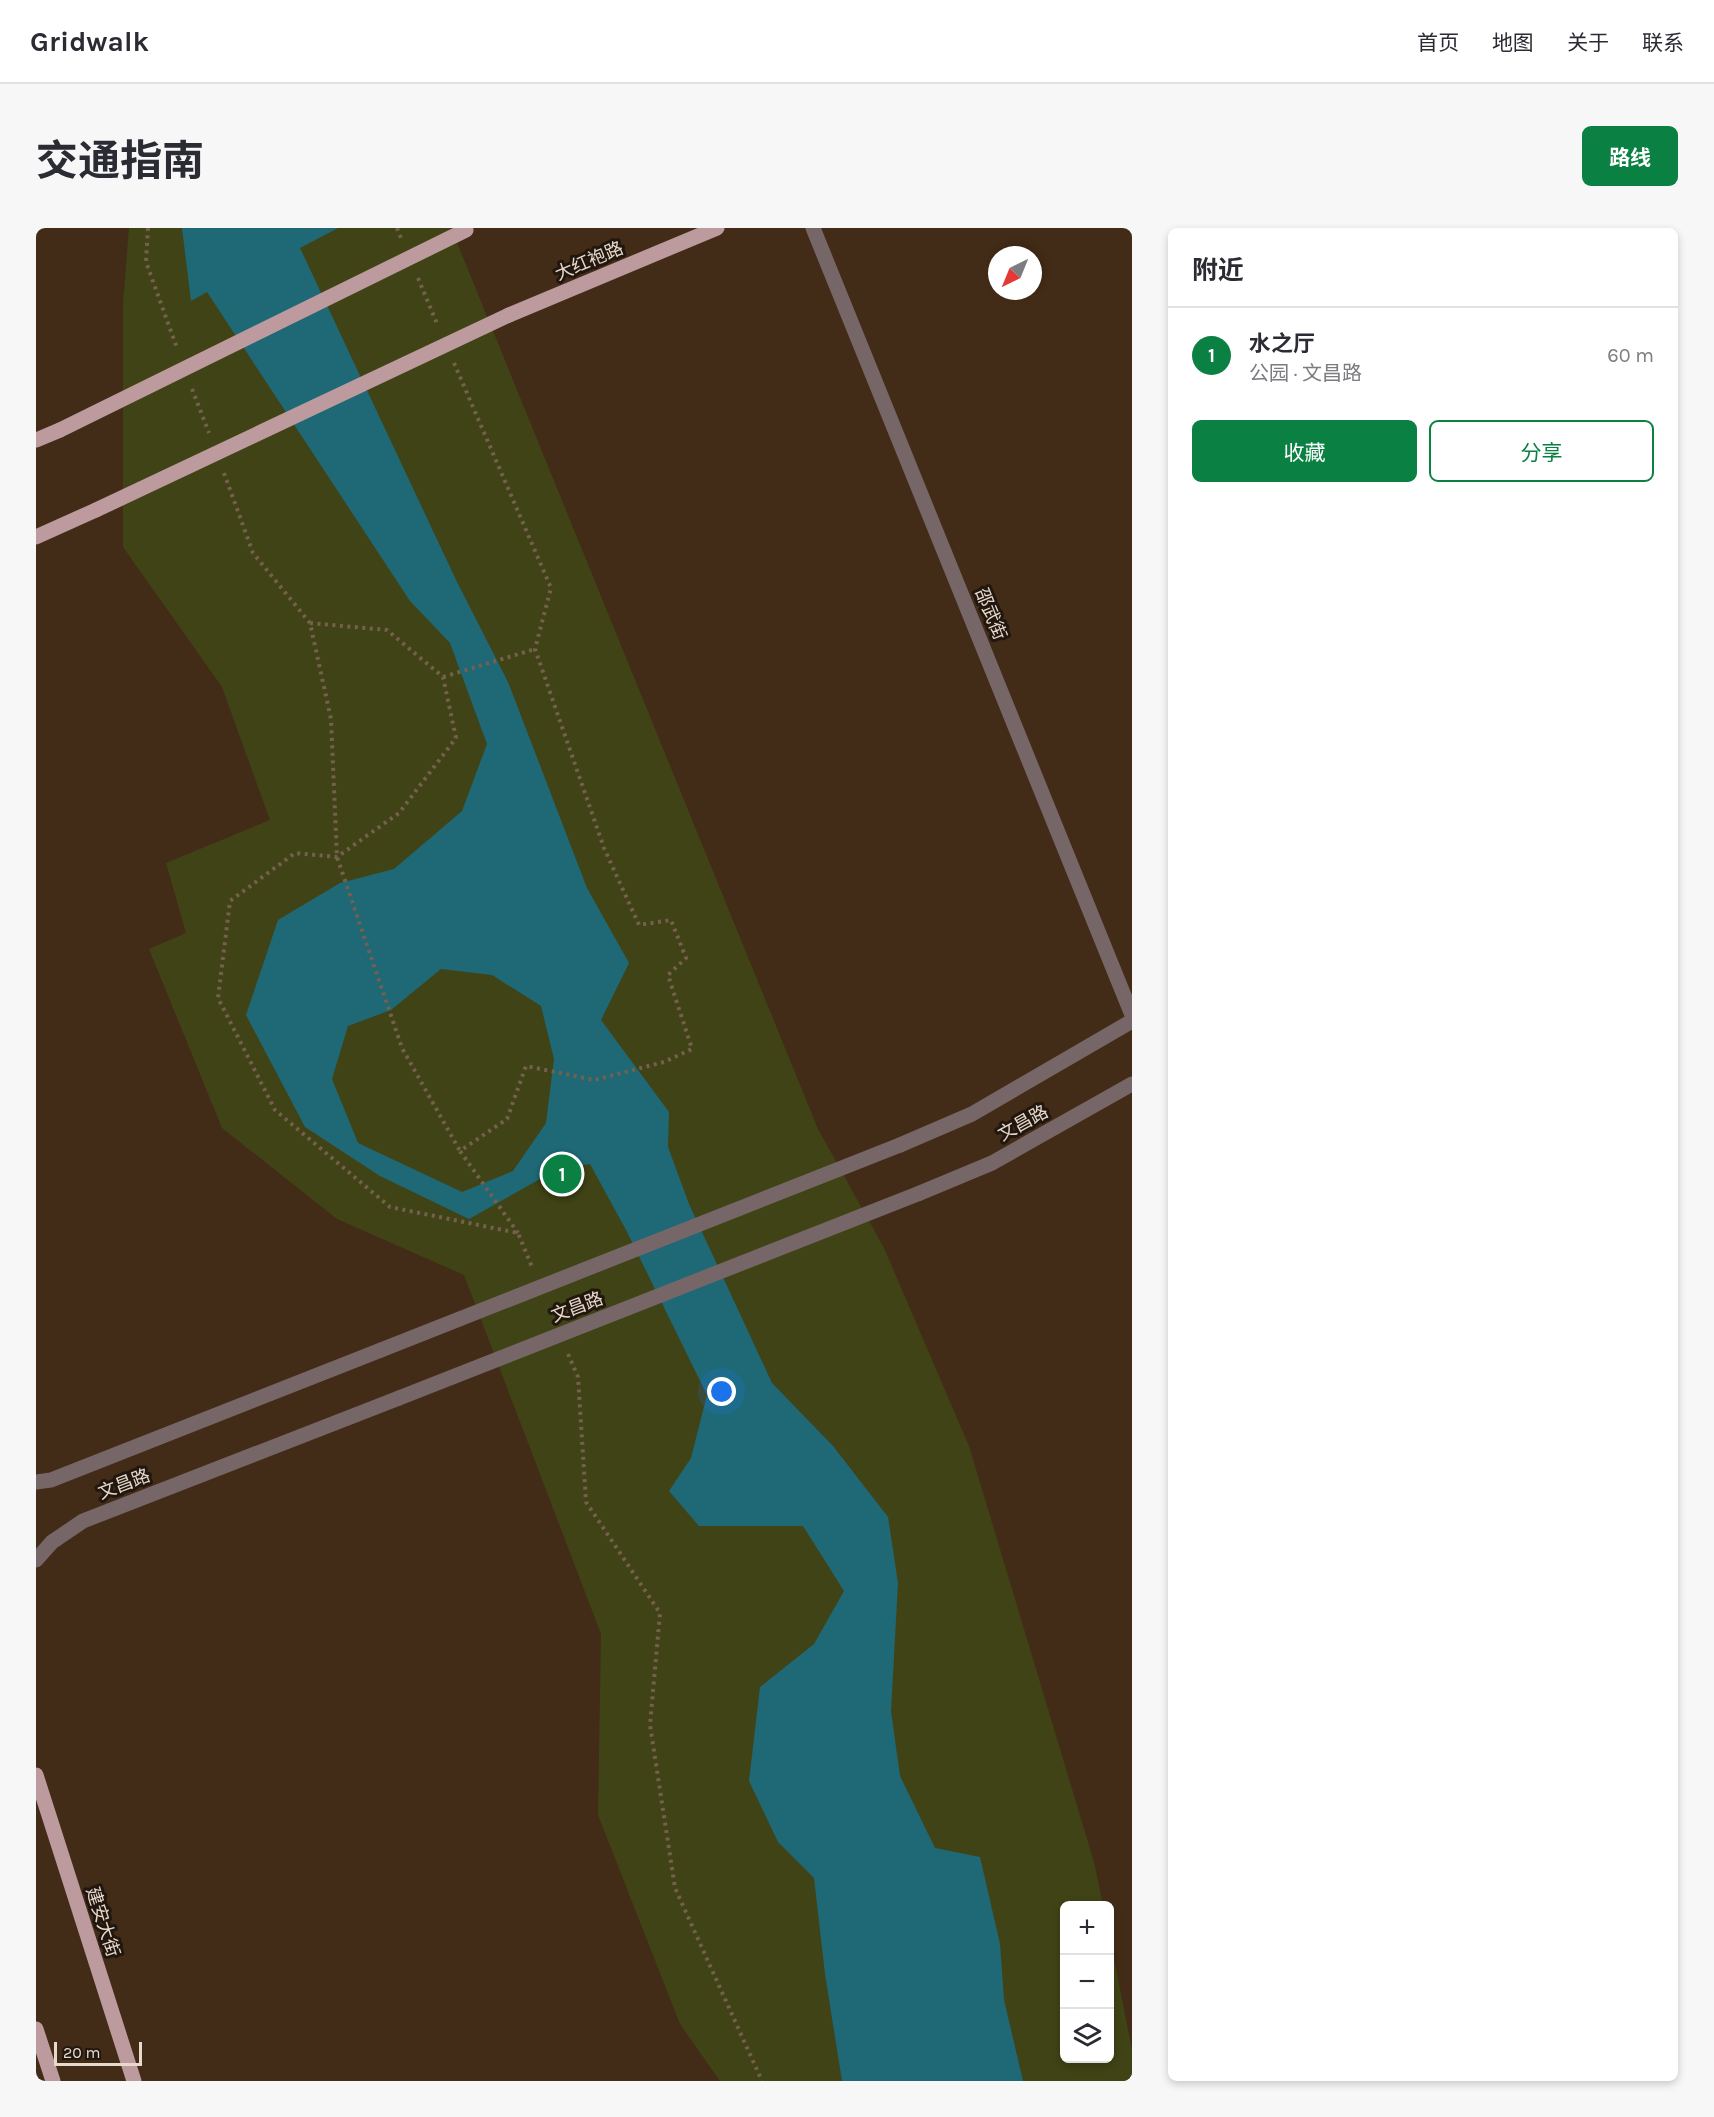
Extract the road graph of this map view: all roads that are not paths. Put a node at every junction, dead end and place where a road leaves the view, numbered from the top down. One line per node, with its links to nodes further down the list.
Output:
1 (717, 228): 5 (main road, 大红袍路, bridge)
2 (813, 228): 6 (street, 邵武街)
3 (468, 229): 4 (main road, bridge)
4 (36, 440)
5 (36, 537)
6 (1132, 1015)
7 (1132, 1021): 9 (street, 文昌路, bridge)
8 (1132, 1084): 10 (street, 文昌路, bridge)
9 (36, 1482)
10 (36, 1560)
11 (36, 1775): 14 (main road, 建安大街)
12 (36, 2029): 13 (main road)
13 (53, 2081)
14 (134, 2081)

